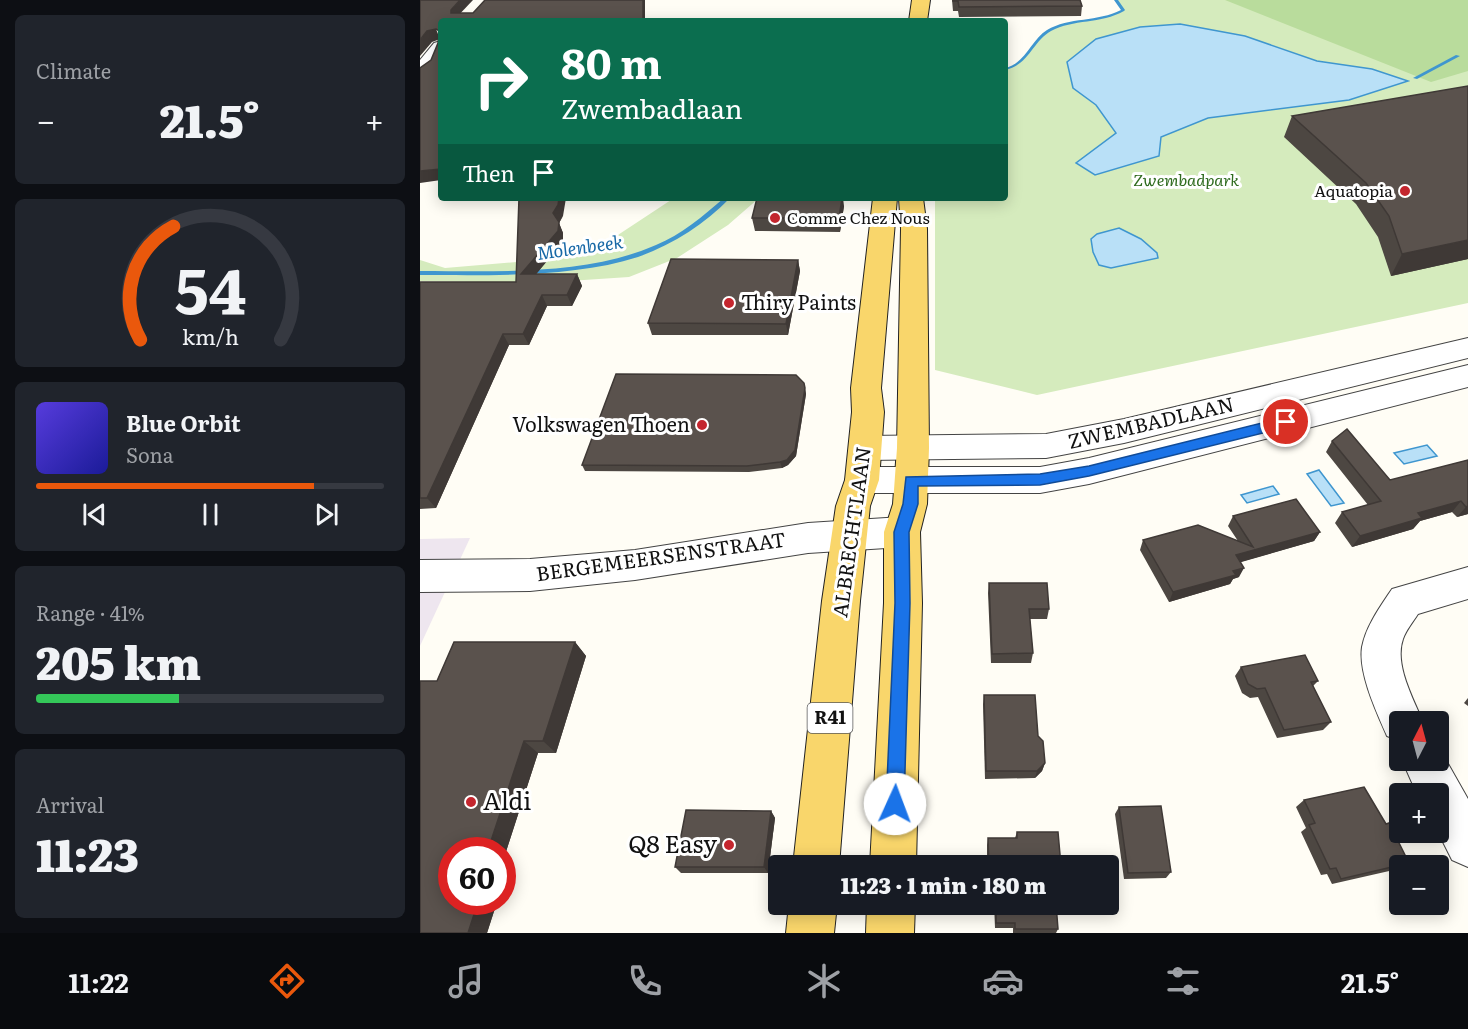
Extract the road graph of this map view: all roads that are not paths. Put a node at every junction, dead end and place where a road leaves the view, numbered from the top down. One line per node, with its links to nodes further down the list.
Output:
1 (921, 0): 2 (main road)
2 (918, 18)
3 (438, 51): 4 (street)
4 (420, 72)
5 (885, 201): 13 (main road, ALBRECHTLAAN / R41)
6 (910, 201): 14 (main road)
7 (1468, 348): 8 (street, ZWEMBADLAAN)
8 (1425, 359): 10 (street); 11 (street, ZWEMBADLAAN)
9 (1468, 376): 10 (street, ZWEMBADLAAN)
10 (1307, 417): 12 (street, ZWEMBADLAAN)
11 (1124, 431): 12 (street); 14 (street, ZWEMBADLAAN)
12 (1142, 458): 14 (street, ZWEMBADLAAN)
13 (863, 464): 14 (street, ZWEMBADLAAN); 16 (main road, ALBRECHTLAAN / R41)
14 (912, 464): 15 (main road)
15 (902, 532): 16 (street, BERGEMEERSENSTRAAT); 23 (main road)
16 (850, 535): 17 (street, BERGEMEERSENSTRAAT); 22 (main road, ALBRECHTLAAN / R41)
17 (420, 576)
18 (1468, 583): 19 (street)
19 (1396, 711)
20 (1429, 771): 21 (street)
21 (1468, 844)
22 (817, 855)
23 (893, 855)
24 (812, 915): 26 (main road)
25 (891, 915): 27 (main road)
26 (810, 933)
27 (890, 933)

